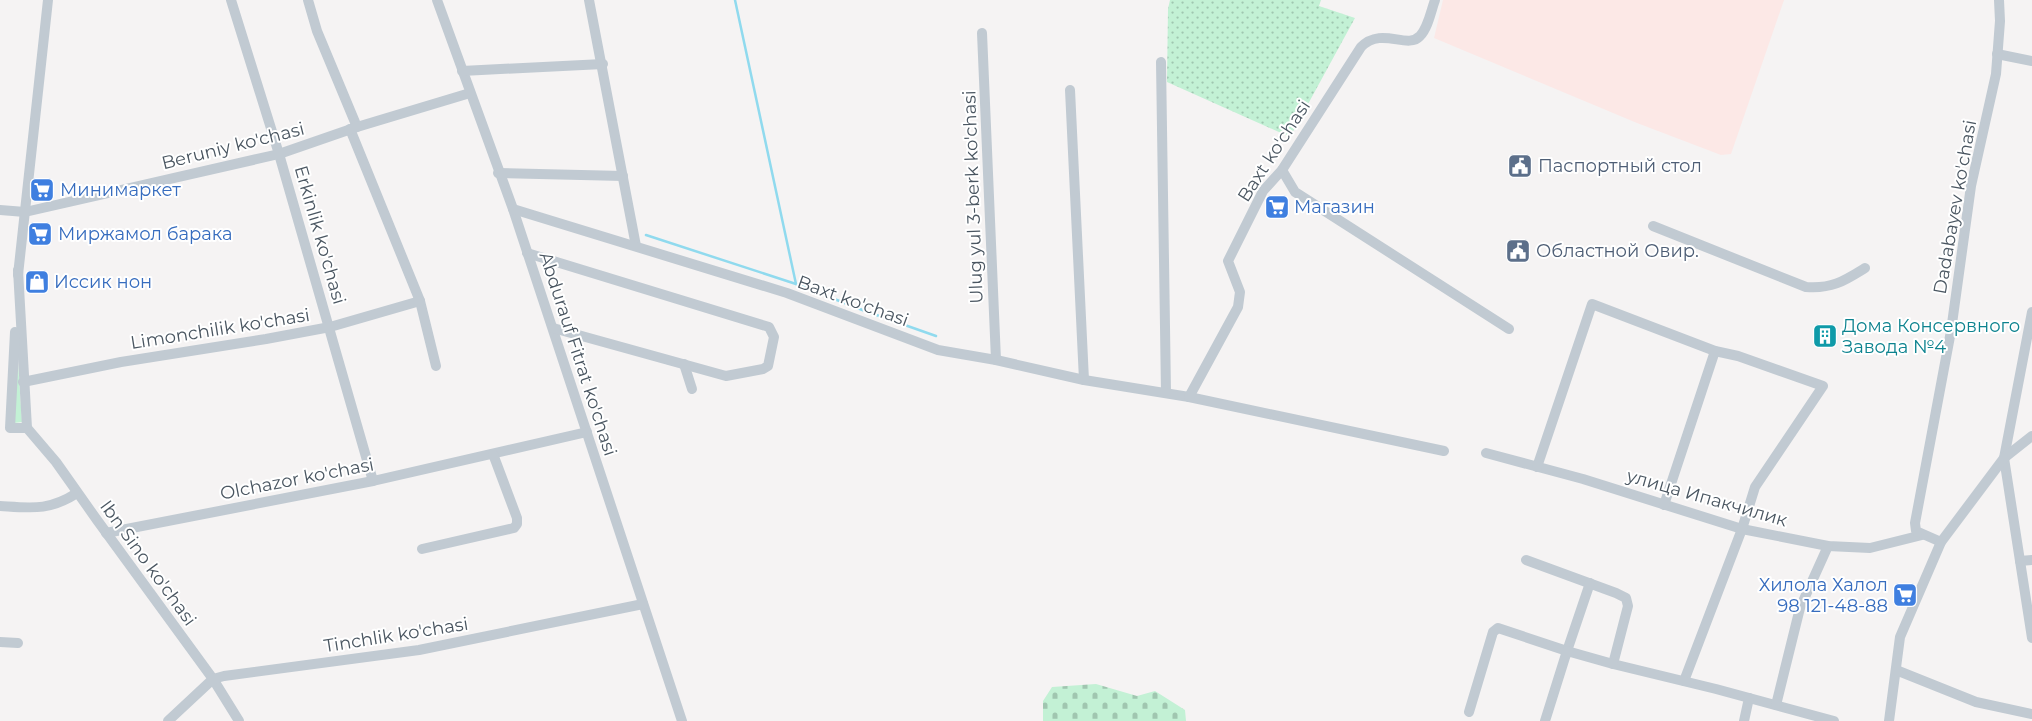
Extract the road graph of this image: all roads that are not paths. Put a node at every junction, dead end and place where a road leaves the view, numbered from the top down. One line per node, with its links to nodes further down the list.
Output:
1 (48, 0): 23 (street, Ibn Sino ko'chasi)
2 (231, 0): 17 (street, Erkinlik ko'chasi)
3 (308, 0): 16 (street)
4 (437, 0): 13 (street, Abdurauf Fitrat ko'chasi)
5 (589, 0): 12 (street)
6 (1435, 0): 18 (street, Baxt ko'chasi)
7 (1999, 0): 9 (street, Dadabayev ko'chasi)
8 (982, 33): 35 (street, Ulug yul 3-berk ko'chasi)
9 (1997, 54): 10 (street); 57 (street, Dadabayev ko'chasi)
10 (2032, 61)
11 (1161, 62): 41 (street)
12 (603, 64): 13 (street); 20 (street)
13 (462, 71): 15 (street, Abdurauf Fitrat ko'chasi)
14 (1070, 90): 38 (street)
15 (470, 94): 16 (street, Beruniy ko'chasi); 19 (street, Abdurauf Fitrat ko'chasi)
16 (353, 128): 17 (street, Beruniy ko'chasi); 29 (street)
17 (279, 154): 23 (street, Beruniy ko'chasi); 31 (street, Erkinlik ko'chasi)
18 (1282, 170): 33 (street); 42 (street, Baxt ko'chasi)
19 (498, 172): 20 (street); 21 (street, Abdurauf Fitrat ko'chasi)
20 (623, 176): 25 (street)
21 (513, 209): 25 (street, Baxt ko'chasi); 26 (street, Abdurauf Fitrat ko'chasi)
22 (0, 210): 23 (street, Beruniy ko'chasi)
23 (25, 212): 28 (street, Ibn Sino ko'chasi)
24 (1653, 226): 27 (street)
25 (636, 246): 35 (street, Baxt ko'chasi)
26 (527, 253): 32 (street, Abdurauf Fitrat ko'chasi); 36 (street)
27 (1865, 268)
28 (18, 270): 39 (street, Ibn Sino ko'chasi); 43 (street, Ibn Sino ko'chasi)
29 (420, 300): 31 (street, Limonchilik ko'chasi); 37 (street)
30 (2032, 312): 49 (street)
31 (330, 327): 39 (street, Limonchilik ko'chasi); 51 (street, Erkinlik ko'chasi)
32 (553, 328): 36 (street); 44 (street, Abdurauf Fitrat ko'chasi)
33 (1509, 329)
34 (1715, 351): 50 (street); 53 (street); 55 (street)
35 (996, 360): 38 (street, Baxt ko'chasi)
36 (684, 364): 40 (street)
37 (436, 366)
38 (1084, 380): 41 (street, Baxt ko'chasi)
39 (23, 382): 43 (street, Ibn Sino ko'chasi)
40 (692, 388)
41 (1166, 393): 42 (street, Baxt ko'chasi)
42 (1189, 397): 46 (street, Baxt ko'chasi)
43 (26, 428): 52 (street, Ibn Sino ko'chasi)
44 (588, 432): 48 (street, Olchazor ko'chasi); 65 (street, Abdurauf Fitrat ko'chasi)
45 (2032, 436): 49 (street)
46 (1444, 451)
47 (1486, 453): 50 (street, улица Ипакчилик)
48 (493, 454): 51 (street, Olchazor ko'chasi); 60 (street)
49 (2004, 458): 58 (street); 63 (street)
50 (1537, 467): 53 (street, улица Ипакчилик)
51 (373, 481): 56 (street, Olchazor ko'chasi)
52 (77, 493): 54 (street); 56 (street, Ibn Sino ko'chasi)
53 (1664, 505): 55 (street, улица Ипакчилик)
54 (0, 506)
55 (1742, 529): 59 (street, улица Ипакчилик); 73 (street)
56 (106, 533): 72 (street, Ibn Sino ko'chasi)
57 (1922, 535): 58 (street); 59 (street, улица Ипакчилик)
58 (1941, 542): 71 (street)
59 (1828, 546): 75 (street)
60 (422, 549)
61 (1526, 560): 64 (street)
62 (2032, 560): 63 (street)
63 (2020, 561): 66 (street)
64 (1590, 584): 69 (street); 70 (street)
65 (643, 604): 72 (street, Tinchlik ko'chasi); 80 (street, Abdurauf Fitrat ko'chasi)
66 (2032, 638)
67 (0, 642): 68 (street)
68 (18, 643)
69 (1567, 651): 70 (street); 76 (street); 81 (street)
70 (1613, 664): 73 (street)
71 (1896, 670): 77 (street); 84 (street)
72 (213, 679): 78 (street); 79 (street, Ibn Sino ko'chasi)
73 (1684, 681): 74 (street)
74 (1749, 698): 75 (street); 82 (street)
75 (1776, 705): 83 (street)
76 (1469, 712)
77 (2032, 714)
78 (168, 721)
79 (239, 721)
80 (682, 721)
81 (1545, 721)
82 (1744, 721)
83 (1834, 721)
84 (1890, 721)

